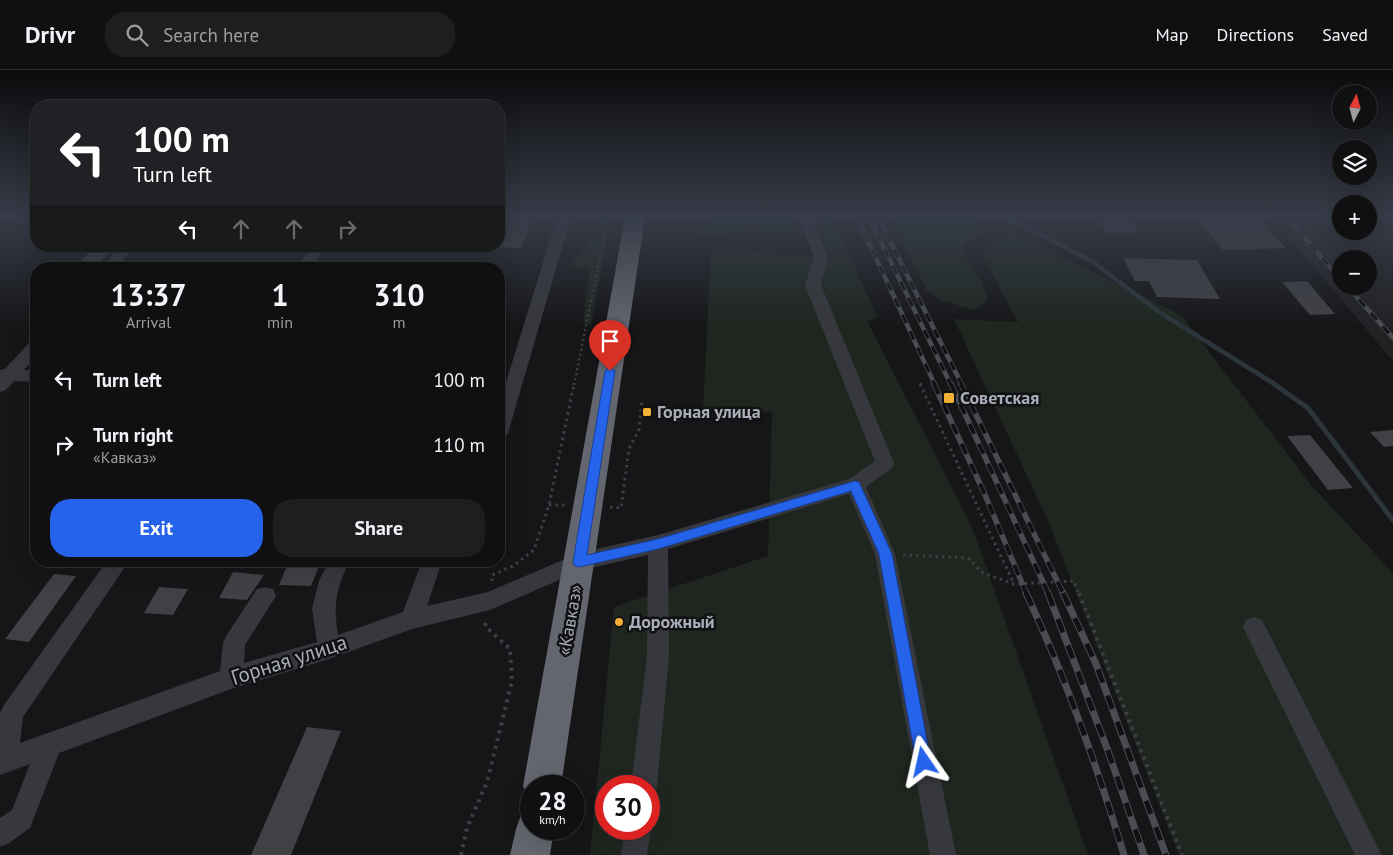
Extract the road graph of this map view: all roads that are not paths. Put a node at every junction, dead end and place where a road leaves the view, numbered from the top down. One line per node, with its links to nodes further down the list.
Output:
1 (553, 254): 7 (street)
2 (629, 254): 10 (highway, «Кавказ»)
3 (819, 254): 8 (street, Горная улица)
4 (30, 352): 6 (street)
5 (30, 377): 6 (street)
6 (3, 379)
7 (505, 413)
8 (855, 485): 9 (street, Горная улица); 28 (street)
9 (658, 544): 10 (street, Горная улица); 22 (street)
10 (579, 562): 15 (street, Горная улица); 21 (highway, «Кавказ»)
11 (115, 567): 20 (street)
12 (336, 567): 17 (street)
13 (430, 567): 15 (street)
14 (265, 596): 18 (street)
15 (412, 620): 17 (street, Горная улица)
16 (1254, 627): 29 (street)
17 (329, 649): 18 (street, Горная улица)
18 (231, 678): 19 (street, Горная улица)
19 (49, 746): 20 (street, Горная улица); 23 (street)
20 (3, 762)
21 (544, 775)
22 (645, 775)
23 (0, 834)
24 (533, 840): 26 (highway)
25 (636, 840): 27 (street)
26 (530, 855)
27 (634, 855)
28 (943, 855)
29 (1369, 855)

